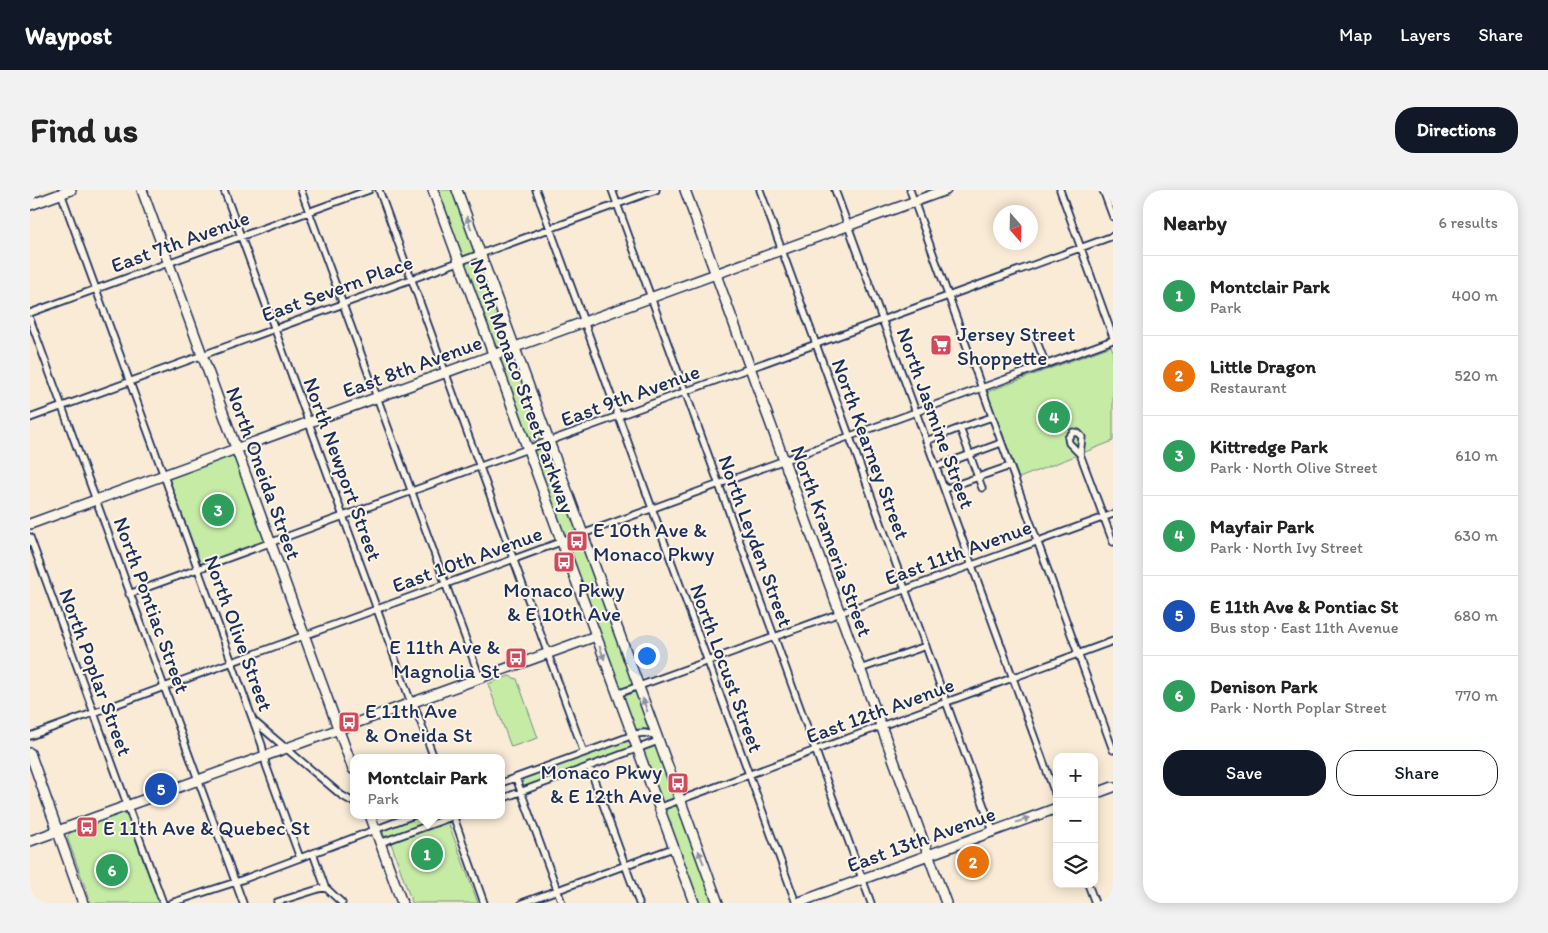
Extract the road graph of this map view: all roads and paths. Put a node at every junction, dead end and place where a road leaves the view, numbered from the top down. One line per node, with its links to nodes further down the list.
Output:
1 (71, 190): 19 (street)
2 (142, 190): 33 (street, North Oneida Street)
3 (224, 190): 27 (street, North Newport Street)
4 (301, 190): 23 (street)
5 (369, 190): 23 (street, East 7th Avenue)
6 (379, 190): 35 (street)
7 (433, 190): 32 (street, North Monaco Street Parkway)
8 (457, 190): 31 (street, North Monaco Street Parkway, one-way to 8)
9 (536, 190): 26 (street, North Locust Street)
10 (612, 190): 22 (street, North Leyden Street)
11 (656, 190): 22 (street, East Severn Place)
12 (685, 190): 34 (street, North Krameria Street)
13 (760, 190): 30 (street, North Kearney Street)
14 (835, 190): 25 (street, North Jasmine Street)
15 (910, 190): 20 (street)
16 (946, 190): 20 (street, East 8th Avenue)
17 (1060, 190): 29 (street)
18 (1103, 190): 24 (street)
19 (61, 194): 21 (street); 36 (street, North Olive Street)
20 (914, 202): 25 (street, East 8th Avenue); 37 (street)
21 (30, 205)
22 (617, 205): 26 (street, East Severn Place); 38 (street, North Leyden Street)
23 (309, 212): 27 (street, East 7th Avenue); 39 (street)
24 (1113, 217)
25 (848, 226): 30 (street, East 8th Avenue); 42 (street, North Jasmine Street)
26 (550, 228): 31 (street, East Severn Place); 43 (street, North Locust Street)
27 (241, 236): 33 (street, East 7th Avenue); 44 (street, North Newport Street)
28 (1113, 236): 29 (street, East 9th Avenue)
29 (1081, 248): 37 (street, East 9th Avenue); 46 (street)
30 (782, 250): 34 (street, East 8th Avenue); 47 (street, North Kearney Street)
31 (480, 254): 32 (street, East Severn Place); 48 (street, North Monaco Street Parkway)
32 (459, 261): 35 (street, East Severn Place); 50 (street, North Monaco Street Parkway)
33 (169, 263): 36 (street, East 7th Avenue); 49 (street, North Oneida Street)
34 (716, 274): 38 (street, East 8th Avenue); 52 (street, North Krameria Street)
35 (412, 279): 39 (street, East Severn Place); 53 (street)
36 (97, 289): 40 (street, East 7th Avenue); 54 (street, North Olive Street)
37 (949, 296): 42 (street, East 9th Avenue); 55 (street)
38 (650, 298): 43 (street, East 8th Avenue); 56 (street, North Leyden Street)
39 (343, 304): 44 (street, East Severn Place); 57 (street)
40 (30, 313)
41 (30, 319): 58 (street, North Pontiac Street)
42 (883, 320): 47 (street, East 9th Avenue); 59 (street, North Jasmine Street)
43 (584, 322): 48 (street, East 8th Avenue); 60 (street, North Locust Street)
44 (274, 329): 49 (street, East Severn Place); 63 (street, North Newport Street)
45 (1034, 334): 51 (street)
46 (1113, 338): 51 (street, East 10th Avenue)
47 (816, 344): 52 (street, East 9th Avenue); 65 (street, North Kearney Street)
48 (515, 348): 50 (street, East 8th Avenue); 67 (street, North Monaco Street Parkway)
49 (202, 355): 54 (street, East Severn Place); 69 (street, North Oneida Street)
50 (494, 355): 53 (street, East 8th Avenue); 70 (street, North Monaco Street Parkway)
51 (1046, 365): 55 (street, East 10th Avenue)
52 (750, 368): 56 (street, East 9th Avenue); 73 (street, North Krameria Street)
53 (446, 372): 57 (street, East 8th Avenue); 75 (street)
54 (130, 382): 58 (street, East Severn Place); 77 (street, North Olive Street)
55 (982, 388): 59 (street, East 10th Avenue); 61 (street)
56 (685, 392): 60 (street, East 9th Avenue); 79 (street, North Leyden Street)
57 (376, 398): 63 (street, East 8th Avenue); 82 (street)
58 (62, 406): 62 (street, East Severn Place); 83 (street, North Pontiac Street)
59 (916, 412): 65 (street, East 10th Avenue); 66 (street, North Jasmine Street)
60 (619, 417): 67 (street, East 9th Avenue); 84 (street, North Locust Street)
61 (992, 417): 64 (street); 68 (street)
62 (30, 418)
63 (308, 422): 69 (street, East 8th Avenue); 86 (street, North Newport Street)
64 (960, 428): 66 (street); 71 (street)
65 (850, 436): 73 (street, East 10th Avenue); 99 (street, North Kearney Street)
66 (926, 441): 76 (street, North Jasmine Street)
67 (549, 442): 70 (street, East 9th Avenue); 89 (street, North Monaco Street Parkway)
68 (1002, 443): 71 (street); 74 (street)
69 (237, 449): 77 (street, East 8th Avenue); 92 (street, North Oneida Street)
70 (528, 450): 75 (street, East 9th Avenue); 93 (street, North Monaco Street Parkway)
71 (970, 454): 76 (street); 78 (street)
72 (1080, 454): 87 (street)
73 (784, 460): 79 (street, East 10th Avenue); 102 (street, North Krameria Street)
74 (1010, 466): 78 (street); 91 (street)
75 (480, 467): 82 (street, East 9th Avenue); 95 (street)
76 (936, 467): 81 (street, North Jasmine Street)
77 (164, 475): 83 (street, East 8th Avenue); 97 (street, North Olive Street)
78 (978, 477): 80 (street); 81 (street)
79 (718, 484): 84 (street, East 10th Avenue); 105 (street, North Leyden Street)
80 (982, 488)
81 (944, 490): 96 (street, North Jasmine Street)
82 (411, 492): 86 (street, East 9th Avenue); 98 (street)
83 (96, 500): 88 (street, East 8th Avenue); 100 (street, North Pontiac Street)
84 (652, 509): 89 (street, East 10th Avenue); 111 (street, North Locust Street)
85 (1113, 514): 87 (street, East 11th Avenue)
86 (343, 517): 92 (street, East 9th Avenue); 101 (street, North Newport Street)
87 (1104, 517): 91 (street, East 11th Avenue); 94 (street)
88 (30, 524)
89 (582, 534): 93 (street, East 10th Avenue); 116 (street, North Monaco Street Parkway)
90 (30, 537): 120 (street, North Poplar Street)
91 (1037, 541): 96 (street, East 11th Avenue); 109 (street)
92 (271, 542): 97 (street, East 9th Avenue); 103 (street, North Oneida Street)
93 (561, 542): 95 (street, East 10th Avenue); 104 (street, North Monaco Street Parkway)
94 (1113, 542)
95 (513, 559): 98 (street, East 10th Avenue); 108 (street)
96 (972, 565): 99 (street, East 11th Avenue); 114 (street, North Jasmine Street)
97 (198, 569): 100 (street, East 9th Avenue); 110 (street, North Olive Street)
98 (445, 584): 101 (street, East 10th Avenue); 113 (street)
99 (906, 590): 102 (street, East 11th Avenue); 107 (street, North Kearney Street)
100 (130, 594): 115 (street, North Pontiac Street)
101 (377, 609): 103 (street, East 10th Avenue); 118 (street, North Newport Street)
102 (840, 614): 105 (street, East 11th Avenue); 112 (street, North Krameria Street)
103 (305, 635): 110 (street, East 10th Avenue); 123 (street, North Oneida Street)
104 (596, 636): 108 (street); 117 (street, North Monaco Street Parkway, one-way to 117)
105 (774, 638): 111 (street, East 11th Avenue); 130 (street, North Leyden Street)
106 (1113, 641): 109 (street, East 12th Avenue)
107 (926, 646): 112 (street); 119 (street, North Kearney Street)
108 (548, 654): 113 (street); 132 (street)
109 (1078, 654): 114 (street, East 12th Avenue); 129 (street)
110 (231, 662): 115 (street, East 10th Avenue); 121 (street, North Olive Street)
111 (708, 662): 116 (street, East 11th Avenue); 137 (street, North Locust Street)
112 (860, 669): 122 (street, North Krameria Street)
113 (480, 678): 118 (street)
114 (1012, 678): 119 (street, East 12th Avenue); 145 (street, North Jasmine Street)
115 (164, 687): 120 (street, East 10th Avenue); 139 (street, North Pontiac Street)
116 (638, 687): 117 (street, East 11th Avenue); 126 (street, North Monaco Street Parkway, one-way to 116)
117 (617, 694): 124 (street, North Monaco Street Parkway)
118 (412, 702): 123 (street); 133 (street, North Newport Street)
119 (947, 703): 122 (street, East 12th Avenue); 156 (street, North Kearney Street)
120 (94, 712): 125 (street, East 10th Avenue); 148 (street, North Poplar Street)
121 (253, 721): 128 (street); 134 (street, North Olive Street)
122 (881, 727): 130 (street, East 12th Avenue); 162 (street, North Krameria Street)
123 (339, 730): 128 (street); 135 (street, North Oneida Street)
124 (632, 735): 126 (street); 127 (street, North Monaco Street Parkway); 132 (street)
125 (30, 736)
126 (657, 738): 127 (street); 147 (street, North Monaco Street Parkway)
127 (637, 748): 136 (street); 149 (street, North Monaco Street Parkway)
128 (286, 749): 134 (street); 146 (street)
129 (1113, 750)
130 (815, 751): 137 (street, East 12th Avenue); 165 (street, North Leyden Street)
131 (30, 753): 157 (street)
132 (584, 753): 138 (street)
133 (432, 754)
134 (265, 757): 139 (street); 163 (street, North Olive Street)
135 (350, 761)
136 (589, 766): 142 (street); 164 (street)
137 (749, 775): 147 (street, East 12th Avenue); 183 (street, North Locust Street)
138 (516, 778): 140 (street); 142 (street)
139 (199, 781): 148 (street); 166 (street, North Pontiac Street)
140 (505, 782)
141 (1113, 787): 143 (street)
142 (520, 791): 144 (street); 169 (street)
143 (1098, 793)
144 (505, 797)
145 (1057, 798)
146 (350, 800)
147 (679, 800): 149 (street, East 12th Avenue); 182 (street, North Monaco Street Parkway, one-way to 147)
148 (128, 806): 157 (street); 172 (street, North Poplar Street)
149 (658, 808): 160 (street, North Monaco Street Parkway)
150 (1053, 809): 156 (street, East 13th Avenue, one-way to 150)
151 (372, 819): 155 (street)
152 (404, 819): 155 (street)
153 (446, 819): 159 (street)
154 (455, 819): 177 (street)
155 (376, 830): 159 (street); 161 (street)
156 (993, 831): 162 (street, East 13th Avenue)
157 (58, 832): 158 (street); 171 (street)
158 (30, 841)
159 (380, 843): 176 (street)
160 (673, 848): 164 (street); 181 (street, North Monaco Street Parkway)
161 (313, 853): 163 (street); 167 (street)
162 (928, 855): 165 (street, East 13th Avenue); 185 (street, North Krameria Street)
163 (300, 858): 166 (street)
164 (625, 865): 169 (street); 180 (street)
165 (862, 880): 183 (street, East 13th Avenue); 184 (street, North Leyden Street)
166 (236, 882): 173 (street); 174 (street, North Pontiac Street)
167 (325, 887): 170 (street); 175 (street)
168 (1089, 888): 186 (street)
169 (557, 890): 178 (street); 179 (street)
170 (277, 902)
171 (84, 903)
172 (164, 903)
173 (171, 903)
174 (243, 903)
175 (342, 903)
176 (402, 903)
177 (484, 903)
178 (522, 903)
179 (562, 903)
180 (639, 903)
181 (694, 903)
182 (718, 903)
183 (796, 903)
184 (870, 903)
185 (946, 903)
186 (1095, 903)

